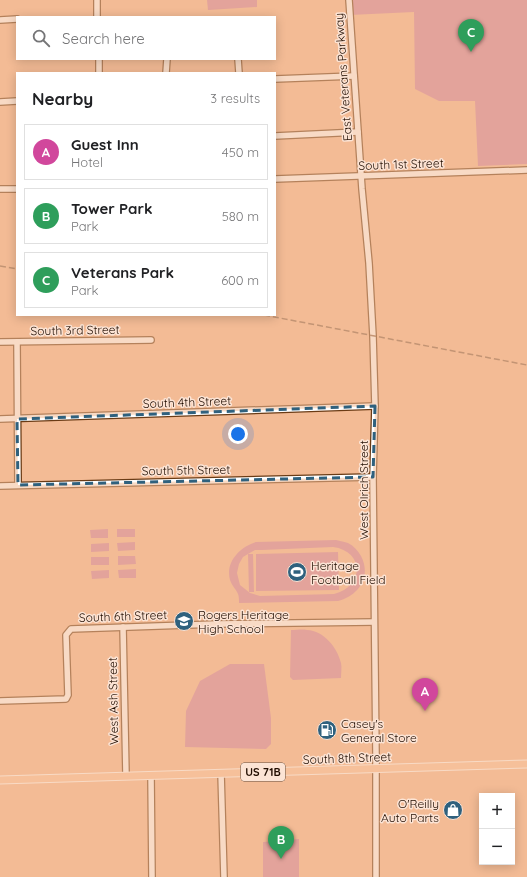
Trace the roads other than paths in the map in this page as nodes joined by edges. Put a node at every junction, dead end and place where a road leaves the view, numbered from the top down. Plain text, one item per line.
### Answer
1 (97, 0) edge
2 (349, 0) edge
3 (97, 16) edge
4 (16, 19) edge
5 (0, 20) edge
6 (99, 60) edge
7 (167, 60) edge
8 (238, 60) edge
9 (99, 72) edge
10 (166, 72) edge
11 (239, 72) edge
12 (354, 76) junction
13 (276, 79) edge
14 (16, 101) edge
15 (0, 102) edge
16 (358, 132) junction
17 (276, 136) edge
18 (527, 170) edge
19 (361, 176) junction
20 (276, 180) edge
21 (16, 188) edge
22 (0, 189) edge
23 (151, 340) dead end
24 (0, 342) edge
25 (17, 342) junction
26 (375, 406) junction
27 (0, 419) edge
28 (17, 419) junction
29 (373, 477) junction
30 (18, 485) junction
31 (0, 486) edge
32 (374, 622) junction
33 (123, 627) junction
34 (0, 700) edge
35 (527, 764) edge
36 (375, 768) junction
37 (221, 773) junction
38 (126, 775) junction
39 (151, 775) junction
40 (0, 780) edge
41 (152, 877) edge
42 (224, 877) edge
43 (376, 877) edge

1 - 3 street
2 - 12 street, East Veterans Parkway
4 - 5 street
6 - 9 street
7 - 10 street
8 - 11 street
12 - 13 street
12 - 16 street, East Veterans Parkway
14 - 15 street
16 - 17 street
16 - 19 street, East Veterans Parkway
18 - 19 street, South 1st Street
19 - 20 street, South 1st Street
19 - 26 street, West Olrich Street
21 - 22 street
23 - 25 street, South 3rd Street
24 - 25 street, South 3rd Street
25 - 28 street
26 - 28 street, South 4th Street
26 - 29 street, West Olrich Street
27 - 28 street, South 4th Street
28 - 30 street
29 - 30 street, South 5th Street
29 - 32 street, West Olrich Street
30 - 31 street, South 5th Street
32 - 33 street, South 6th Street
32 - 36 street, West Olrich Street
33 - 34 street, South 6th Street
33 - 38 street, West Ash Street
35 - 36 main road, South 8th Street / US 71B
36 - 37 main road, South 8th Street / US 71B
36 - 43 street, West Olrich Street
37 - 39 main road, South 8th Street / US 71B
37 - 42 street
38 - 39 main road, South 8th Street / US 71B
38 - 40 main road, South 8th Street / US 71B
39 - 41 street

